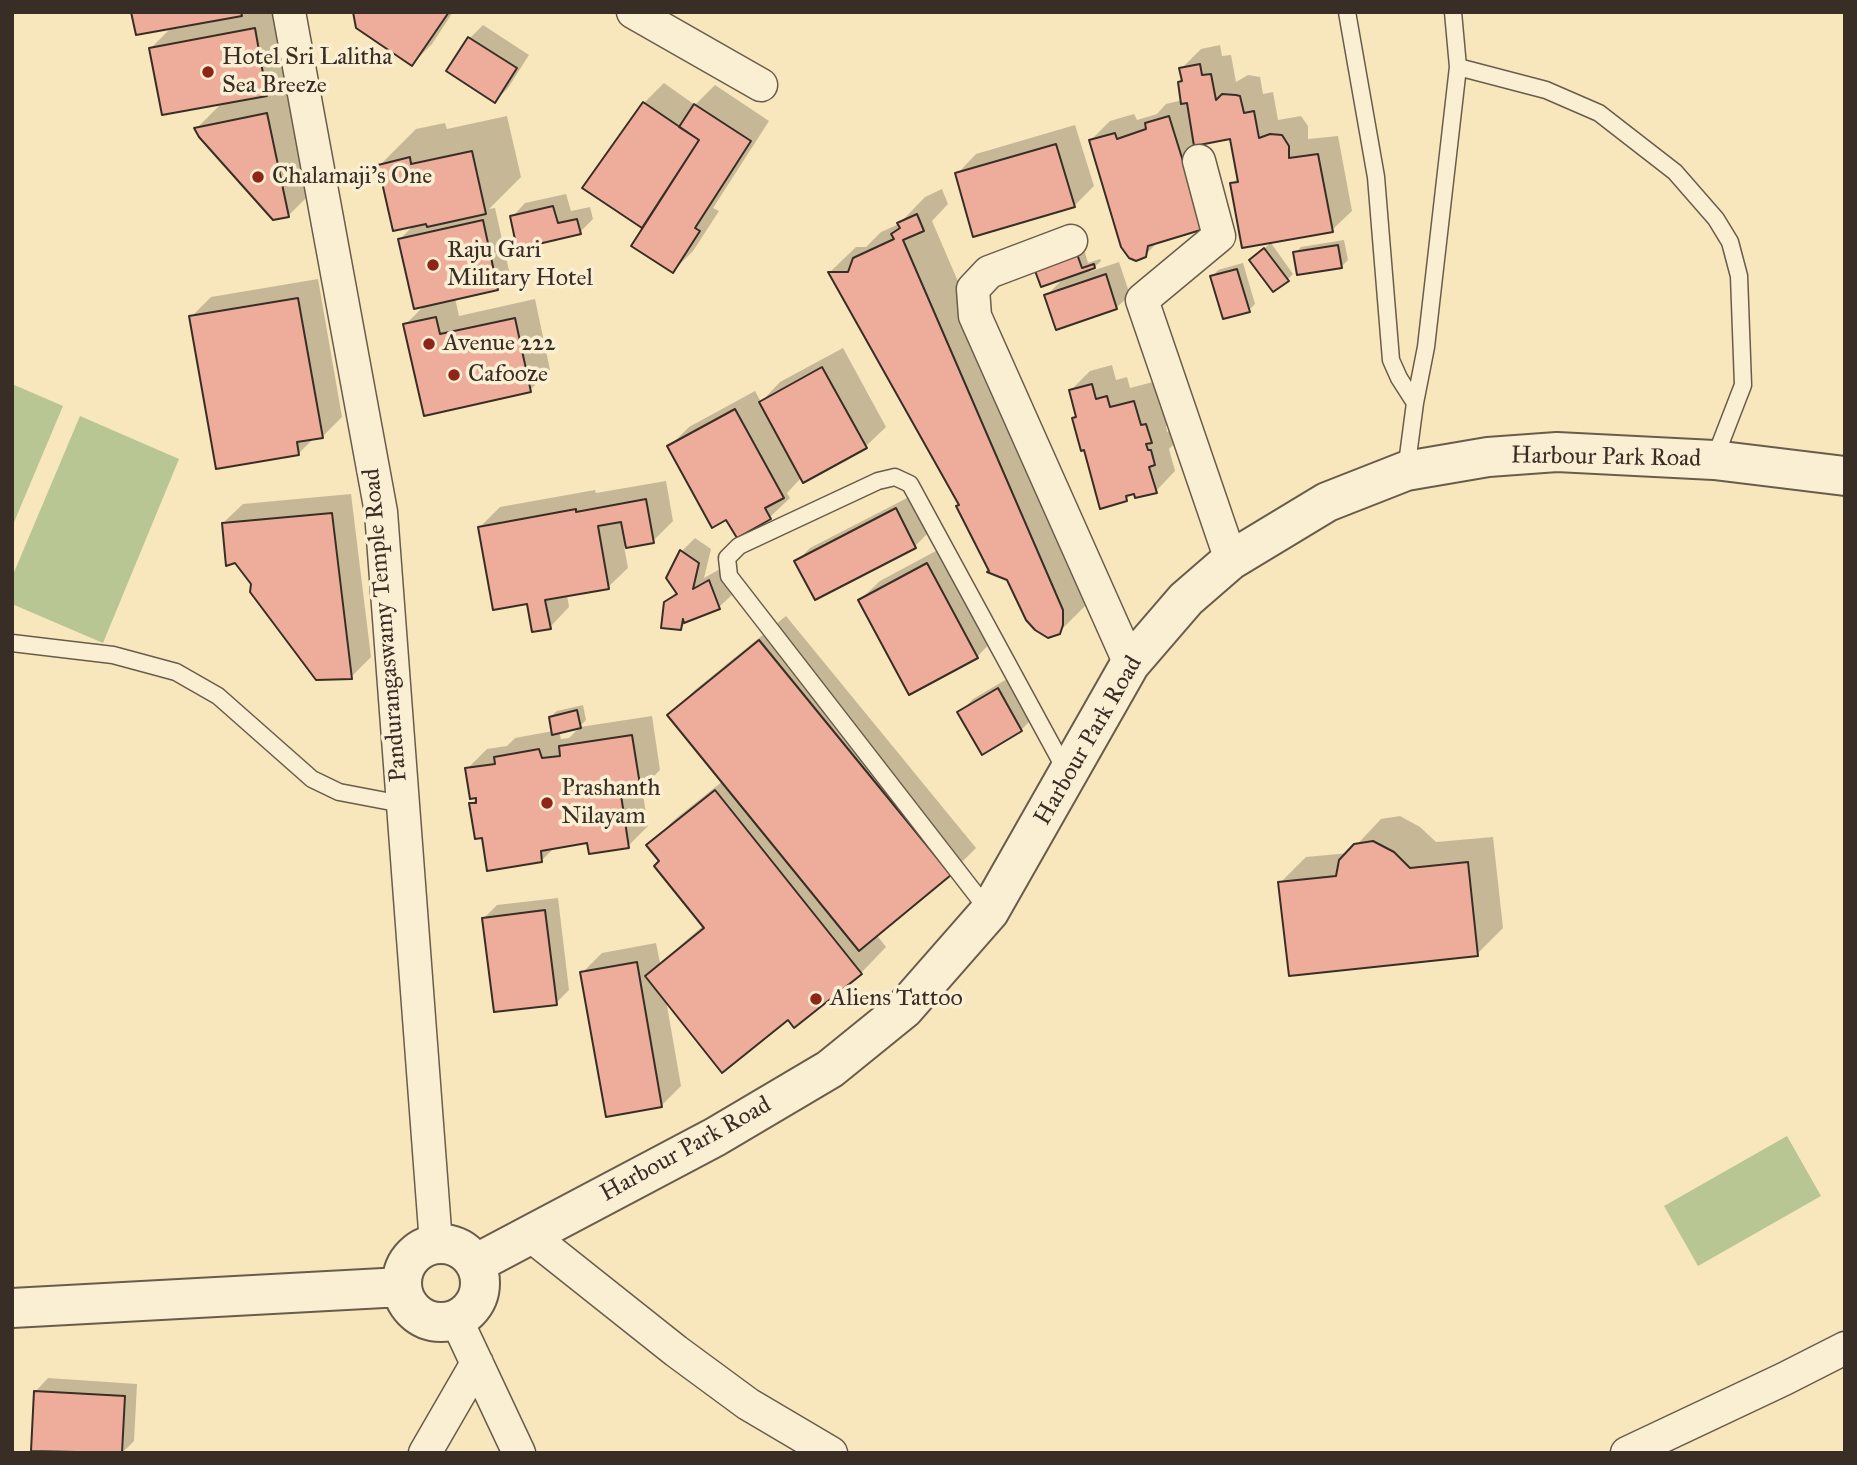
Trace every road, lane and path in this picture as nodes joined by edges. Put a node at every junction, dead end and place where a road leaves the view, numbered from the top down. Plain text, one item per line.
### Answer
1 (289, 12) edge
2 (633, 12) edge
3 (1347, 12) edge
4 (1453, 12) edge
5 (1458, 67) junction
6 (761, 85) dead end
7 (1199, 160) dead end
8 (1071, 242) dead end
9 (1415, 403) junction
10 (1714, 460) junction
11 (1406, 471) junction
12 (1845, 476) edge
13 (1231, 560) junction
14 (12, 643) edge
15 (1130, 664) junction
16 (1068, 776) junction
17 (402, 804) junction
18 (989, 912) junction
19 (530, 1235) junction
20 (436, 1244) junction
21 (475, 1264) junction
22 (402, 1287) junction
23 (12, 1308) edge
24 (456, 1319) junction
25 (1845, 1348) edge
26 (477, 1363) junction
27 (425, 1453) edge
28 (519, 1453) edge
29 (831, 1453) edge
30 (1628, 1453) edge

1 - 17 street, Pandurangaswamy Temple Road
2 - 6 street
3 - 9 lane
4 - 5 lane
5 - 9 lane
5 - 10 lane
7 - 13 street
8 - 15 street
9 - 11 lane
10 - 11 street, Harbour Park Road
10 - 12 street, Harbour Park Road
11 - 13 street, Harbour Park Road
13 - 15 street, Harbour Park Road
14 - 17 lane
15 - 16 street, Harbour Park Road
16 - 18 street, Harbour Park Road
16 - 18 lane
17 - 20 street, Pandurangaswamy Temple Road
18 - 19 street, Harbour Park Road
19 - 21 street, Harbour Park Road
19 - 29 street
20 - 21 street
20 - 22 street
21 - 24 street
22 - 23 street
22 - 24 street
24 - 26 street
25 - 30 street
26 - 27 street
26 - 28 street

